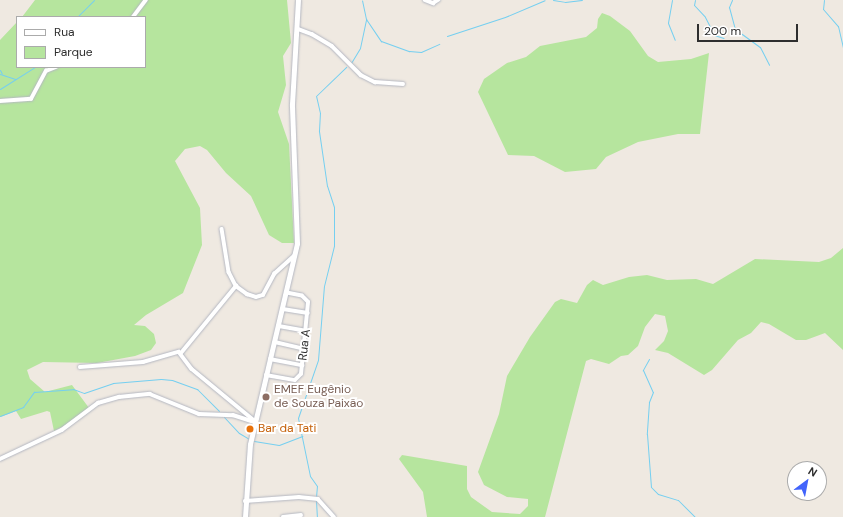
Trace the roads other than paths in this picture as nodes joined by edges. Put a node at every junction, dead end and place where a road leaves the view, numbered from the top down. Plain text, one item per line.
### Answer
1 (146, 0) edge
2 (298, 0) edge
3 (425, 0) edge
4 (438, 0) edge
5 (134, 16) edge
6 (298, 29) junction
7 (54, 68) edge
8 (403, 84) dead end
9 (0, 102) edge
10 (222, 229) dead end
11 (296, 253) junction
12 (236, 286) junction
13 (287, 293) junction
14 (283, 309) junction
15 (308, 313) junction
16 (279, 326) junction
17 (307, 331) junction
18 (275, 342) junction
19 (305, 349) junction
20 (181, 353) junction
21 (270, 359) junction
22 (302, 365) junction
23 (80, 367) dead end
24 (266, 375) junction
25 (255, 422) junction
26 (0, 459) edge
27 (245, 501) junction
28 (301, 515) dead end
29 (245, 517) edge
30 (284, 517) edge
31 (334, 517) edge

1 - 5 street
2 - 6 street
3 - 4 street
6 - 8 street
6 - 11 street
7 - 9 street
10 - 12 street
11 - 12 street
11 - 13 street
12 - 20 street
13 - 14 street
13 - 15 street, Rua A
14 - 15 street
14 - 16 street
15 - 17 street, Rua A
16 - 17 street
16 - 18 street
17 - 19 street, Rua A
18 - 19 street
18 - 21 street
19 - 22 street, Rua A
20 - 23 street
20 - 25 street
21 - 22 street
21 - 24 street
22 - 24 street, Rua A
24 - 25 street
25 - 26 street
25 - 27 street
27 - 29 street
27 - 31 street
28 - 30 street

